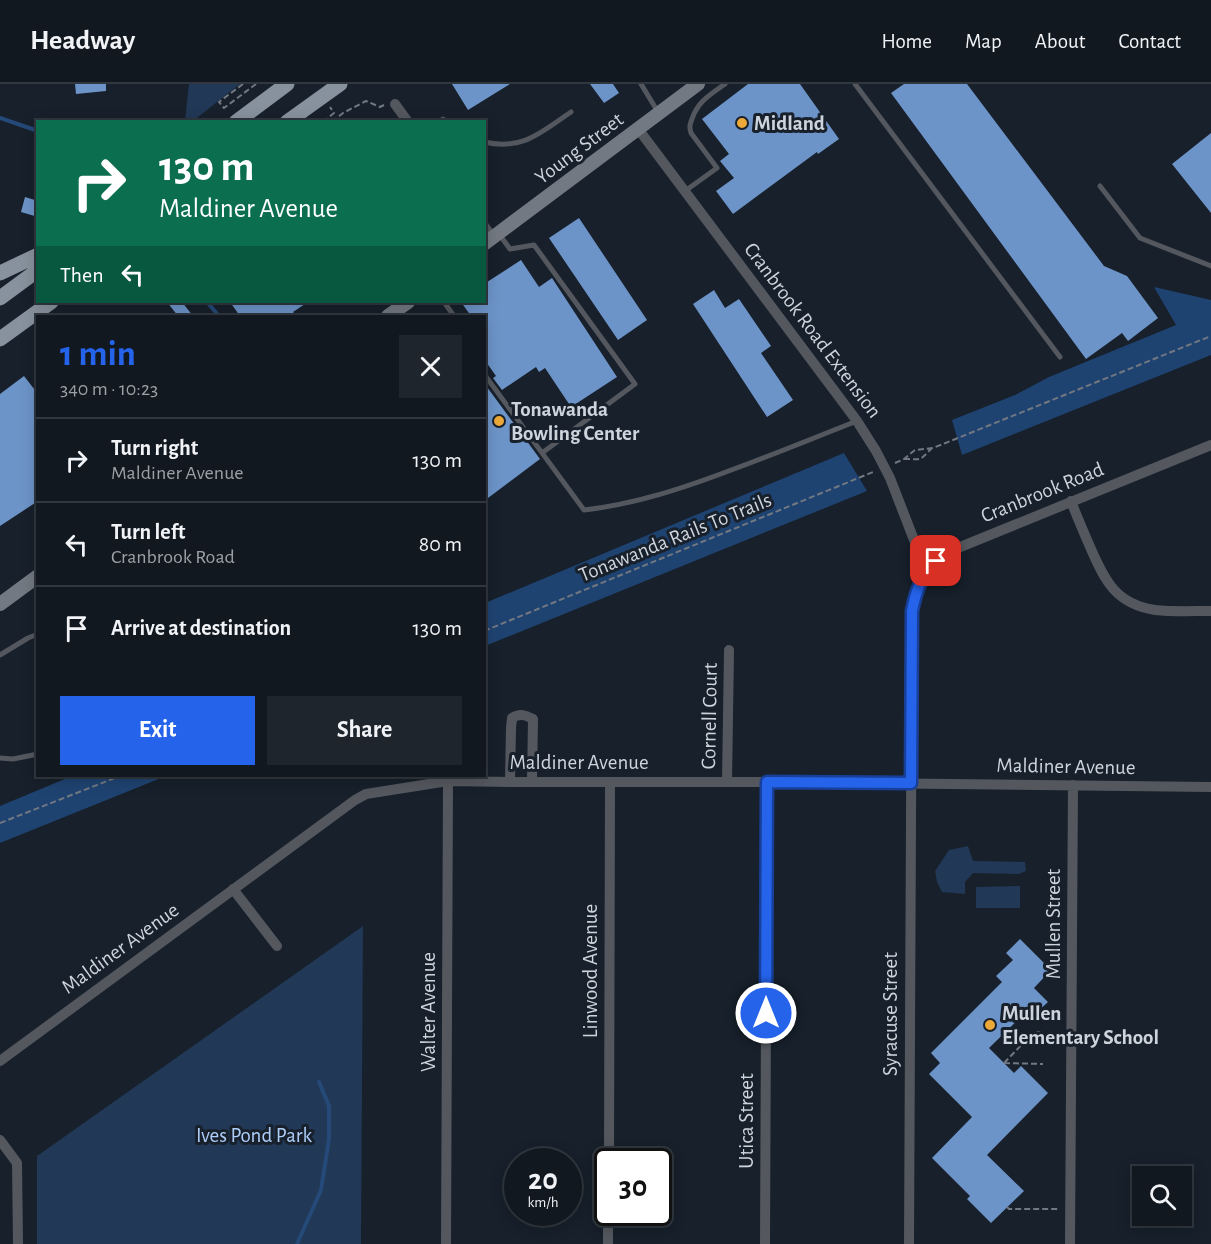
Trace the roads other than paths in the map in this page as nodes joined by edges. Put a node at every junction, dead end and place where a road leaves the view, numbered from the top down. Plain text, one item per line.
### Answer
1 (287, 84) edge
2 (340, 84) edge
3 (641, 84) edge
4 (698, 84) edge
5 (725, 84) edge
6 (855, 84) edge
7 (391, 103) road end
8 (571, 112) dead end
9 (659, 114) junction
10 (239, 120) edge
11 (290, 120) edge
12 (406, 120) edge
13 (639, 130) junction
14 (486, 142) edge
15 (1100, 186) dead end
16 (685, 191) junction
17 (492, 239) edge
18 (36, 256) edge
19 (1211, 266) edge
20 (36, 271) edge
21 (0, 273) edge
22 (0, 298) edge
23 (50, 303) edge
24 (407, 303) edge
25 (389, 315) edge
26 (0, 339) edge
27 (1060, 357) dead end
28 (486, 377) edge
29 (857, 421) junction
30 (1211, 445) edge
31 (542, 453) junction
32 (1071, 501) junction
33 (926, 571) junction
34 (36, 577) edge
35 (0, 604) edge
36 (1211, 611) edge
37 (36, 635) edge
38 (729, 650) dead end
39 (0, 655) edge
40 (36, 754) edge
41 (0, 758) edge
42 (448, 781) junction
43 (510, 782) junction
44 (532, 782) junction
45 (610, 782) junction
46 (727, 782) junction
47 (767, 782) junction
48 (911, 783) junction
49 (1073, 785) junction
50 (1211, 787) edge
51 (233, 889) junction
52 (277, 946) dead end
53 (0, 1061) edge
54 (0, 1140) edge
55 (609, 1148) edge
56 (608, 1226) edge
57 (20, 1242) edge
58 (446, 1244) edge
59 (608, 1244) edge
60 (765, 1244) edge
61 (909, 1244) edge
62 (1070, 1244) edge

1 - 10 main road
2 - 11 main road
3 - 9 lane
4 - 9 street, Young Street
5 - 16 lane
6 - 27 lane
7 - 12 street
8 - 14 lane
9 - 13 street, Young Street
13 - 16 street, Cranbrook Road Extension
13 - 17 street, Young Street
15 - 19 lane
16 - 29 street, Cranbrook Road Extension
17 - 31 lane
18 - 21 main road
20 - 22 main road
23 - 26 main road
24 - 25 street
28 - 31 lane
29 - 31 lane
29 - 33 street, Cranbrook Road Extension
30 - 32 street, Cranbrook Road
32 - 33 street, Cranbrook Road
32 - 36 street
33 - 48 street, Cranbrook Road
34 - 35 street
37 - 39 lane
38 - 46 street, Cornell Court
40 - 41 lane
42 - 43 street, Maldiner Avenue
42 - 51 street, Maldiner Avenue
42 - 58 street, Walter Avenue
43 - 44 street, Maldiner Avenue
43 - 44 street
44 - 45 street, Maldiner Avenue
45 - 46 street, Maldiner Avenue
45 - 55 street, Linwood Avenue
46 - 47 street, Maldiner Avenue
47 - 48 street, Maldiner Avenue
47 - 60 street, Utica Street
48 - 49 street, Maldiner Avenue
48 - 61 street, Syracuse Street
49 - 50 street, Maldiner Avenue
49 - 62 street, Mullen Street
51 - 52 street
51 - 53 street, Maldiner Avenue
54 - 57 street
56 - 59 street

